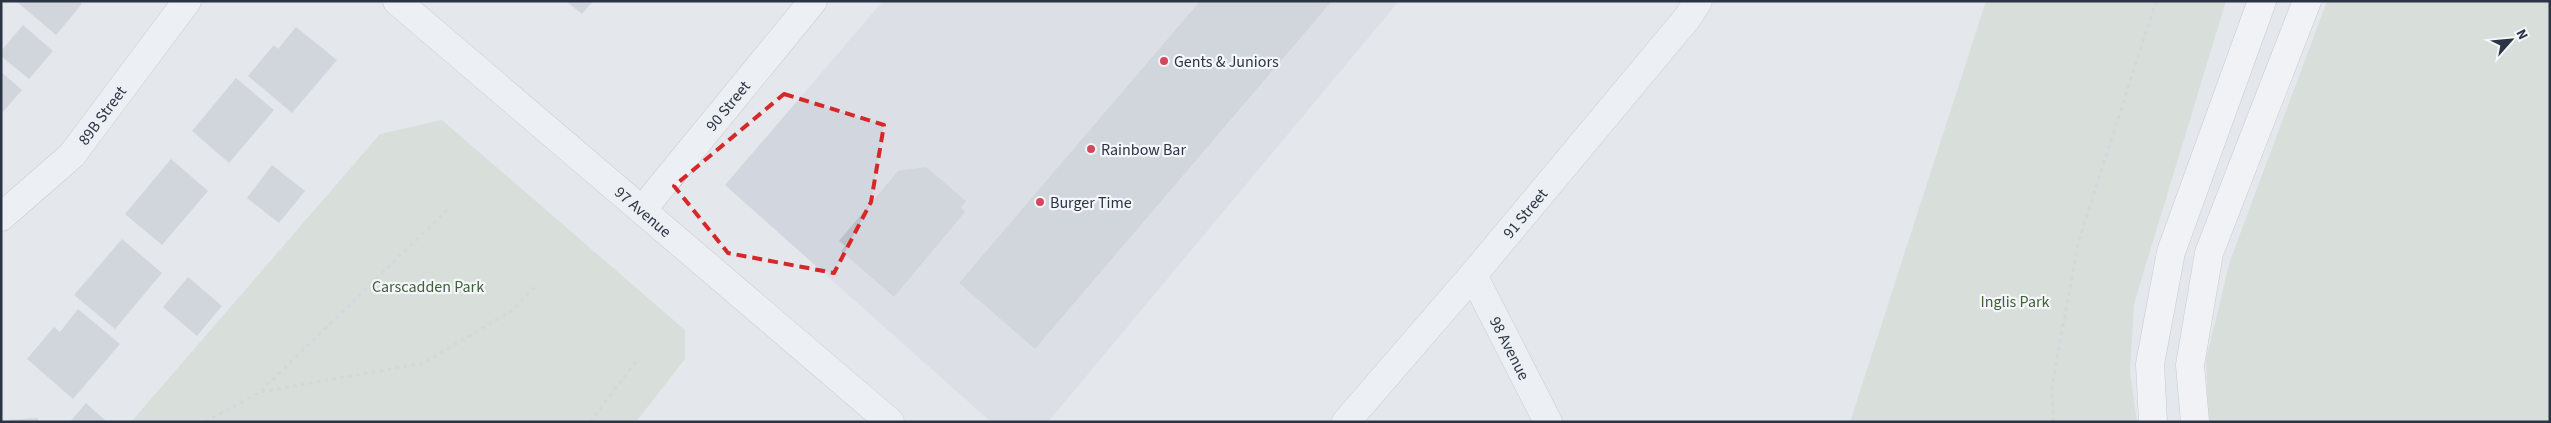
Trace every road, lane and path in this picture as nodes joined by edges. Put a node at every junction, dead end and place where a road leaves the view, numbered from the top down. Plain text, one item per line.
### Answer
1 (187, 1) edge
2 (397, 1) edge
3 (813, 1) edge
4 (1698, 1) edge
5 (2156, 1) edge
6 (2262, 1) edge
7 (2307, 1) edge
8 (448, 209) dead end
9 (642, 210) junction
10 (1, 217) edge
11 (1473, 275) junction
12 (537, 284) dead end
13 (638, 359) dead end
14 (260, 392) junction
15 (205, 422) edge
16 (590, 422) edge
17 (890, 422) edge
18 (1346, 422) edge
19 (1548, 422) edge
20 (2053, 422) edge
21 (2153, 422) edge
22 (2195, 422) edge

1 - 10 street, 89B Street
2 - 9 street, 97 Avenue
3 - 9 street, 90 Street
4 - 11 street, 91 Street
5 - 20 path
6 - 21 main road
7 - 22 main road
8 - 14 path
9 - 17 street, 97 Avenue
11 - 18 street, 91 Street
11 - 19 street, 98 Avenue
12 - 14 path
13 - 16 path
14 - 15 path

